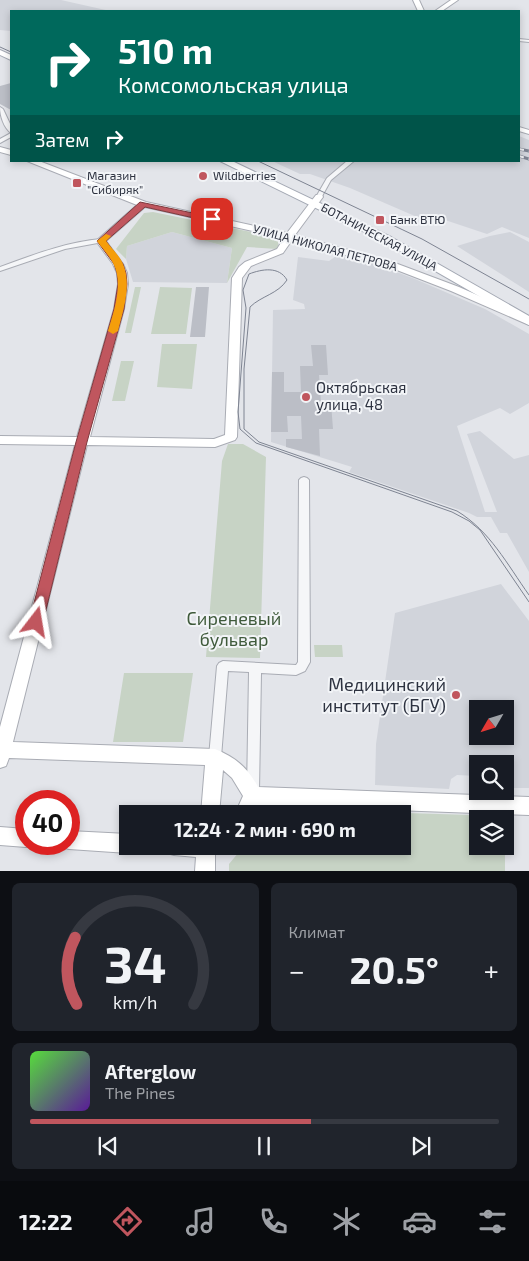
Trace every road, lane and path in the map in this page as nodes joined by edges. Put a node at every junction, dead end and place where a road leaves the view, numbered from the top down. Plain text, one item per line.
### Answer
1 (455, 0) edge
2 (440, 10) edge
3 (0, 109) edge
4 (10, 129) edge
5 (33, 162) edge
6 (226, 162) edge
7 (243, 162) edge
8 (350, 162) edge
9 (316, 200) junction
10 (143, 204) junction
11 (290, 236) junction
12 (101, 241) junction
13 (48, 252) joint
14 (0, 269) edge
15 (522, 310) edge
16 (529, 322) edge
17 (0, 440) edge
18 (82, 442) junction
19 (304, 480) dead end
20 (255, 668) junction
21 (1, 754) edge
22 (215, 757) junction
23 (253, 796) junction
24 (211, 805) edge
25 (248, 805) edge
26 (529, 806) edge
27 (0, 836) edge
28 (15, 837) edge
29 (80, 841) edge
30 (119, 843) edge
31 (207, 855) edge
32 (206, 871) edge

1 - 2 street
3 - 4 street
5 - 10 street, УЛИЦА НИКОЛАЯ ПЕТРОВА
6 - 9 main road, БОТАНИЧЕСКАЯ УЛИЦА
7 - 9 main road, БОТАНИЧЕСКАЯ УЛИЦА
8 - 9 street
9 - 11 street
9 - 15 main road, БОТАНИЧЕСКАЯ УЛИЦА
10 - 11 street, УЛИЦА НИКОЛАЯ ПЕТРОВА
10 - 12 street
11 - 16 street, УЛИЦА НИКОЛАЯ ПЕТРОВА
11 - 18 street
12 - 13 street
12 - 18 street
13 - 14 street
15 - 16 main road, БОТАНИЧЕСКАЯ УЛИЦА
17 - 18 street
18 - 21 street
19 - 20 street
20 - 22 street
20 - 23 street
21 - 22 street
22 - 23 street
22 - 24 street
23 - 25 street
23 - 26 street
27 - 28 street
29 - 30 street
31 - 32 street

